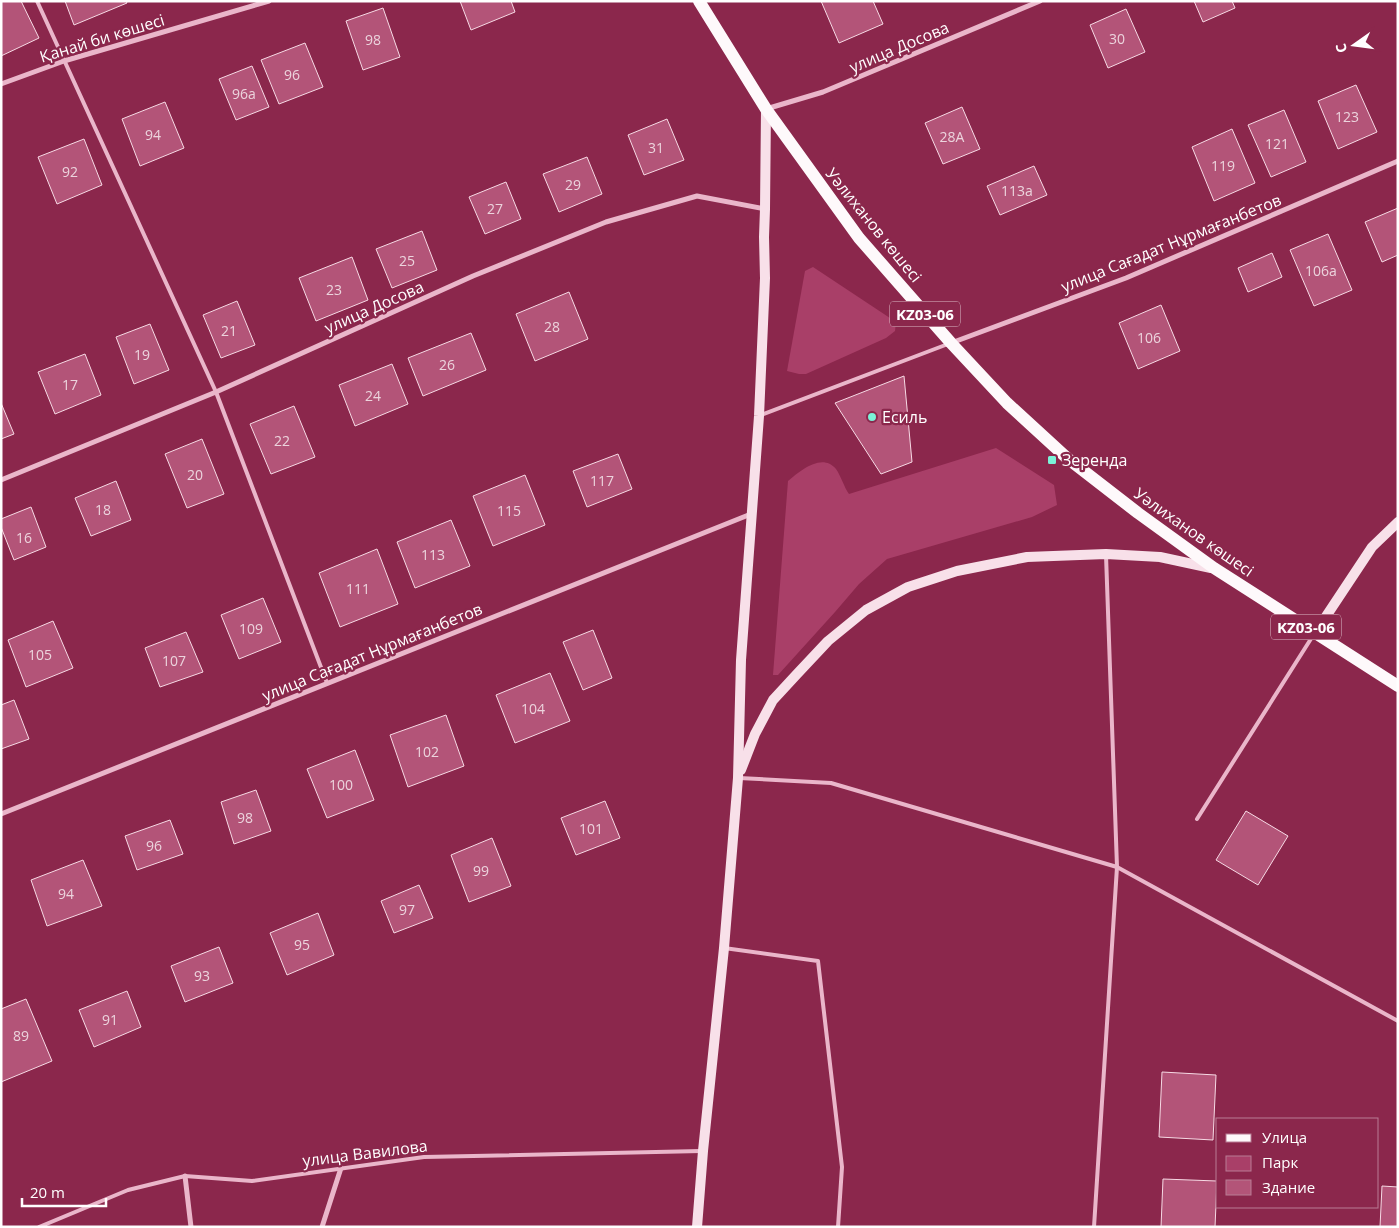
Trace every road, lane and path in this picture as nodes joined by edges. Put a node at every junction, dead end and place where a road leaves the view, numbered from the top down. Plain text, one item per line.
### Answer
1 (37, 1) edge
2 (269, 1) edge
3 (699, 1) edge
4 (1040, 1) edge
5 (64, 61) junction
6 (1, 84) edge
7 (766, 109) junction
8 (1398, 161) edge
9 (765, 209) junction
10 (951, 343) junction
11 (216, 392) junction
12 (759, 416) junction
13 (1, 480) edge
14 (751, 514) junction
15 (1398, 522) edge
16 (1106, 554) junction
17 (1214, 568) junction
18 (1315, 632) junction
19 (327, 683) junction
20 (1398, 686) edge
21 (738, 778) junction
22 (1, 814) edge
23 (1197, 819) dead end
24 (1117, 867) junction
25 (724, 948) junction
26 (1398, 1020) edge
27 (703, 1151) junction
28 (341, 1168) junction
29 (185, 1176) junction
30 (39, 1227) edge
31 (191, 1227) edge
32 (322, 1227) edge
33 (697, 1227) edge
34 (838, 1227) edge
35 (1094, 1227) edge

1 - 5 lane
2 - 5 street, Қанай би көшесі
3 - 7 main road, Уәлиханов көшесі / KZ03-06
4 - 7 street, улица Досова
5 - 6 street, Қанай би көшесі
5 - 11 lane
7 - 9 street
7 - 10 main road, Уәлиханов көшесі / KZ03-06
8 - 10 street, улица Сағадат Нұрмағанбетов
9 - 11 street, улица Досова
9 - 12 street
10 - 12 lane
10 - 17 main road, Уәлиханов көшесі / KZ03-06
11 - 13 street, улица Досова
11 - 19 lane
12 - 14 street
14 - 19 street, улица Сағадат Нұрмағанбетов
14 - 21 street
15 - 18 street
16 - 17 street
16 - 21 street
16 - 24 lane
17 - 18 main road, Уәлиханов көшесі / KZ03-06
18 - 20 main road, Уәлиханов көшесі / KZ03-06
18 - 23 lane
19 - 22 street, улица Сағадат Нұрмағанбетов
21 - 24 lane
21 - 25 street
24 - 26 lane
24 - 35 lane
25 - 27 street
25 - 34 lane
27 - 28 lane, улица Вавилова
27 - 33 street
28 - 29 lane, улица Вавилова
28 - 32 street
29 - 30 lane, улица Вавилова
29 - 31 street

